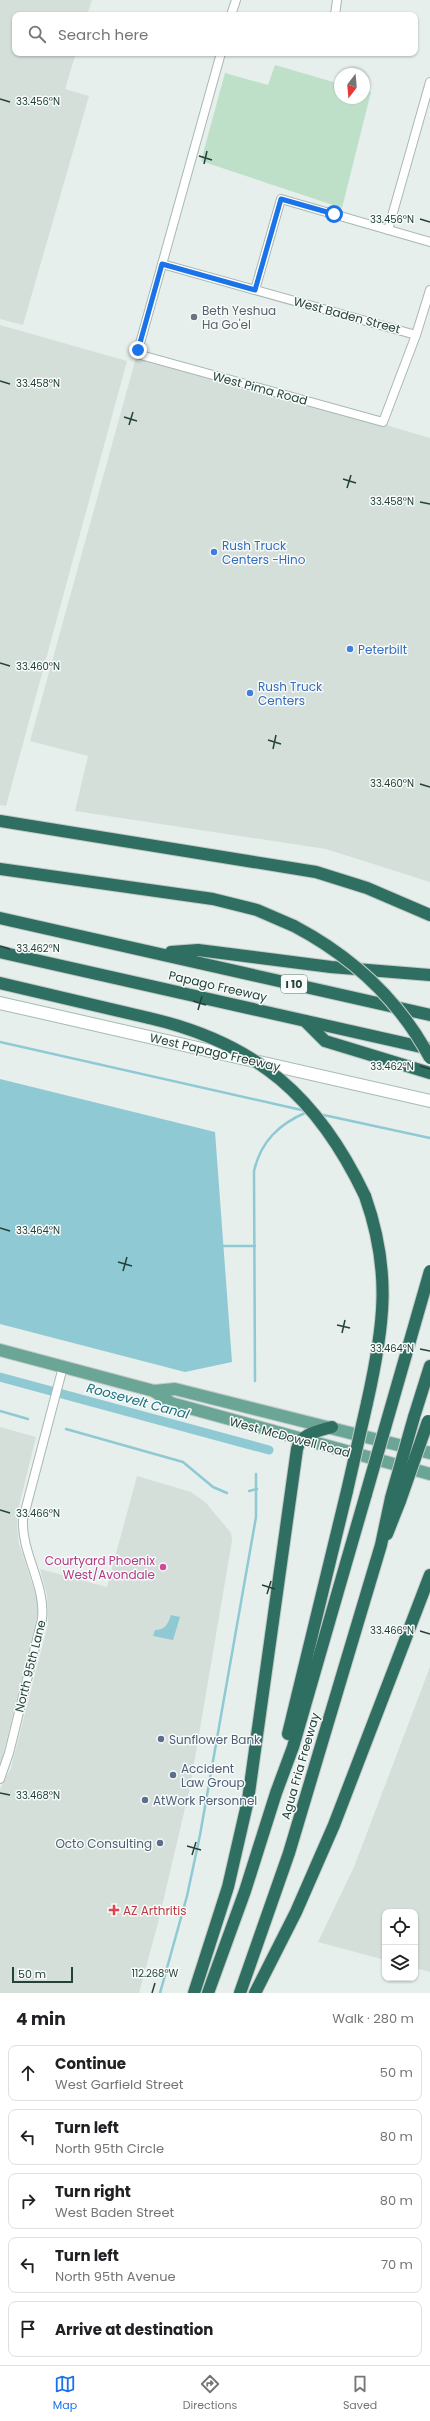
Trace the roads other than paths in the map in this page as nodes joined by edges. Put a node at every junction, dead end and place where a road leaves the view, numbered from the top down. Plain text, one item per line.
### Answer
1 (236, 0) edge
2 (336, 0) edge
3 (232, 12) edge
4 (335, 12) edge
5 (220, 56) edge
6 (430, 82) edge
7 (388, 230) junction
8 (430, 242) edge
9 (162, 264) junction
10 (255, 290) junction
11 (430, 290) edge
12 (416, 335) junction
13 (0, 821) edge
14 (0, 869) edge
15 (430, 915) edge
16 (0, 918) edge
17 (0, 952) edge
18 (158, 953) junction
19 (430, 975) edge
20 (0, 983) edge
21 (0, 1003) edge
22 (430, 1015) edge
23 (305, 1021) junction
24 (430, 1049) edge
25 (430, 1058) edge
26 (430, 1073) edge
27 (430, 1101) edge
28 (430, 1271) edge
29 (0, 1350) edge
30 (430, 1366) edge
31 (63, 1367) junction
32 (154, 1391) junction
33 (429, 1418) edge
34 (332, 1427) junction
35 (301, 1440) junction
36 (430, 1453) edge
37 (430, 1474) edge
38 (396, 1499) junction
39 (430, 1575) edge
40 (0, 1779) edge
41 (276, 1794) junction
42 (194, 1993) edge
43 (208, 1993) edge
44 (240, 1993) edge
45 (256, 1993) edge

1 - 3 street
2 - 4 street
5 - 9 street
6 - 7 street
7 - 8 street
7 - 10 street
9 - 10 street, West Baden Street
9 - 12 street, West Pima Road
10 - 12 street, West Baden Street
11 - 12 street
13 - 15 highway
14 - 25 highway, bridge
16 - 18 highway, Papago Freeway / I 10
17 - 23 highway, Papago Freeway
18 - 19 highway
18 - 22 highway, Papago Freeway / I 10
20 - 41 highway, bridge
21 - 27 main road, West Papago Freeway
23 - 24 highway, Papago Freeway
23 - 26 highway
28 - 41 highway, bridge
29 - 31 main road, West McDowell Road
30 - 38 highway, bridge
31 - 32 main road, West McDowell Road
31 - 40 street, North 95th Lane
32 - 34 main road, West McDowell Road
32 - 35 main road, West McDowell Road
33 - 38 highway, bridge
34 - 35 highway
34 - 36 main road, West McDowell Road
35 - 37 main road, West McDowell Road
35 - 42 highway
38 - 44 highway, Agua Fria Freeway
39 - 45 highway
41 - 43 highway, Agua Fria Freeway

